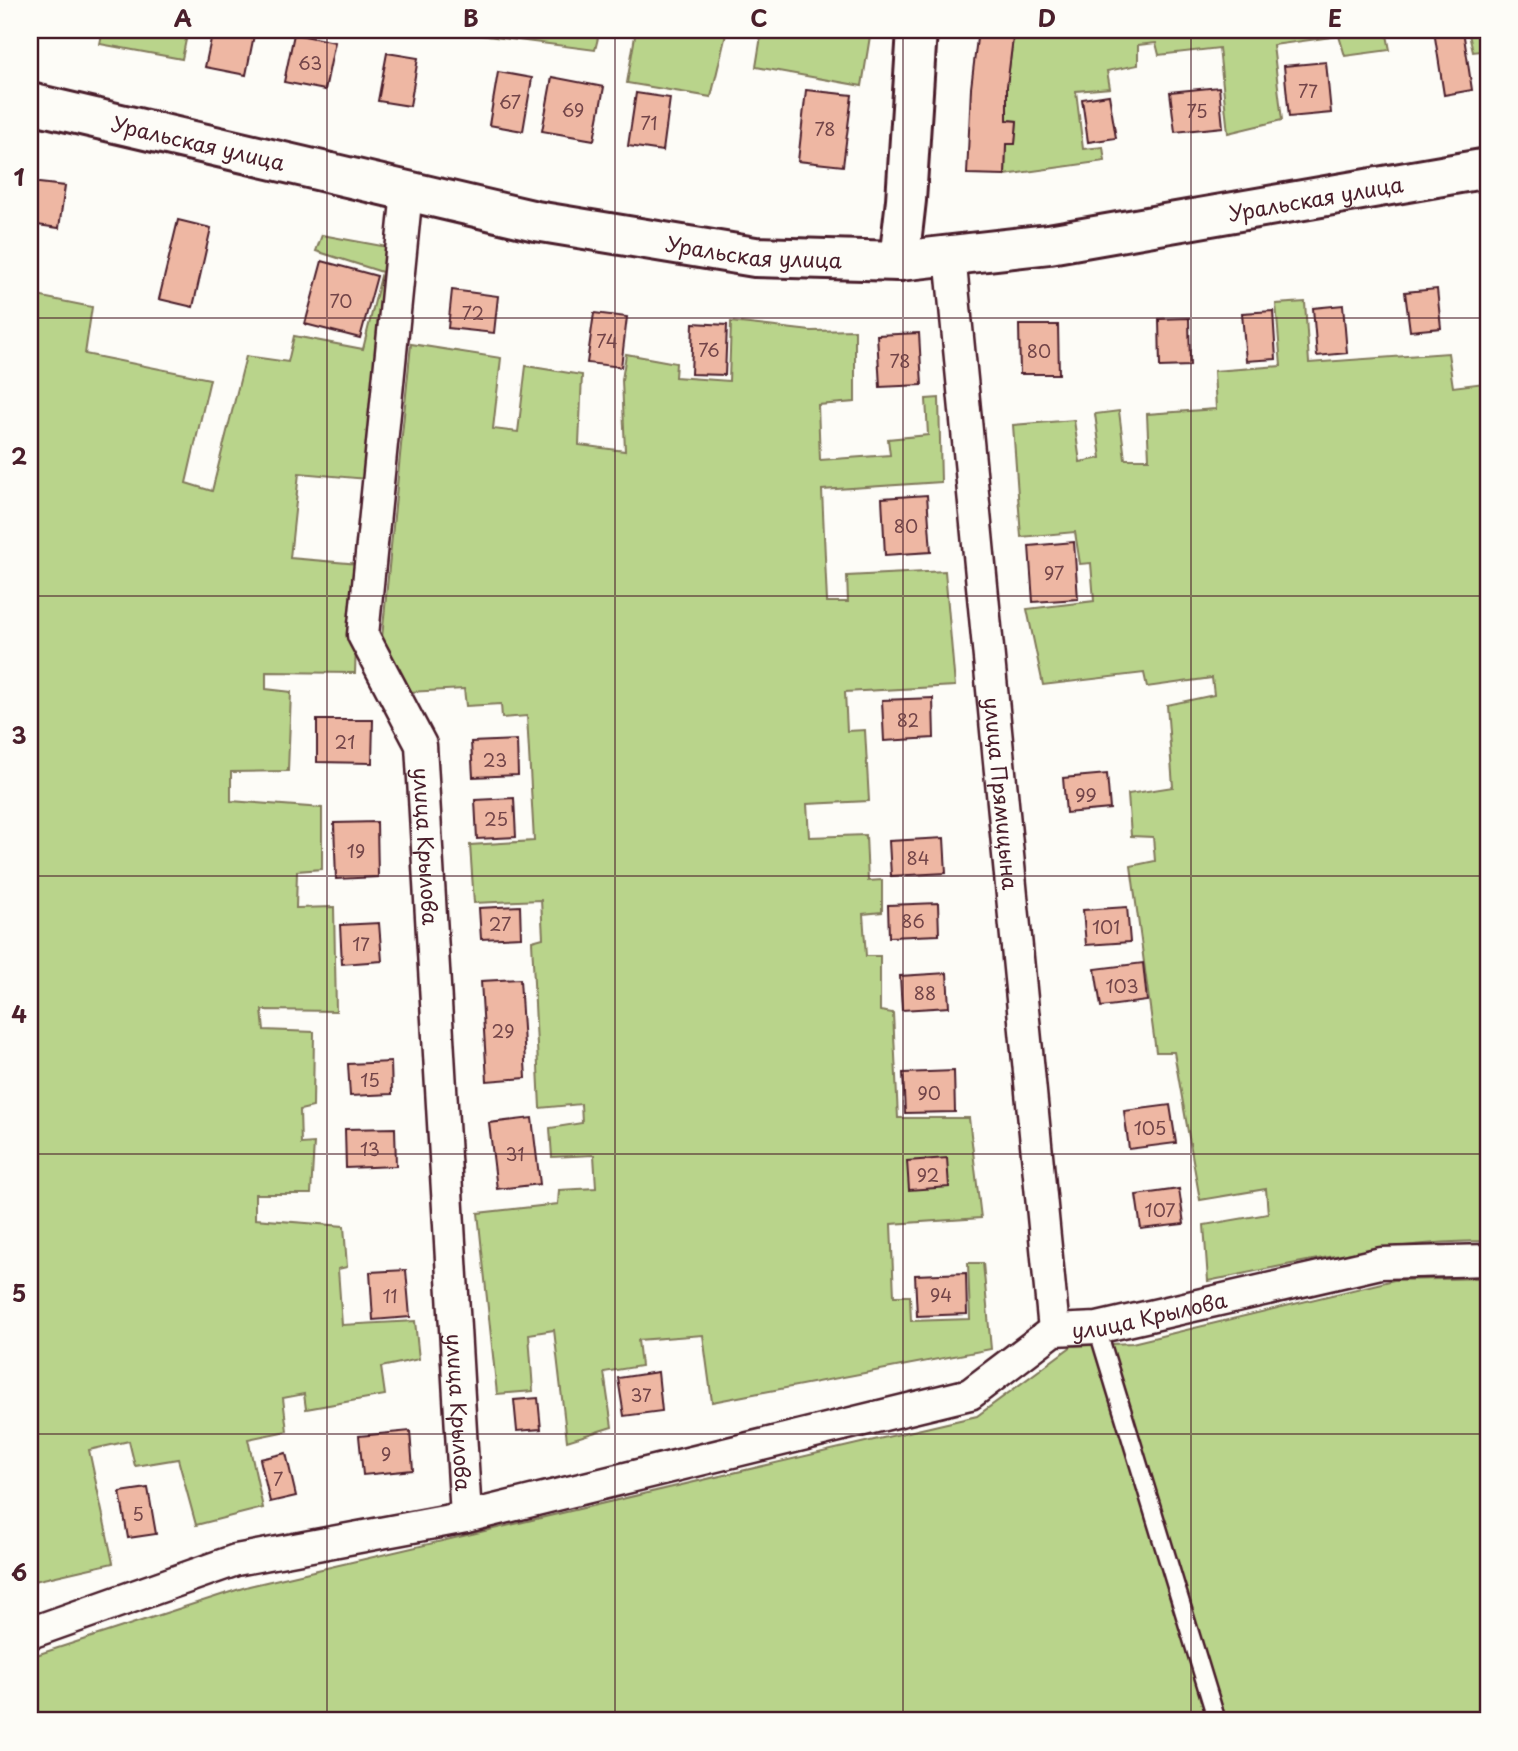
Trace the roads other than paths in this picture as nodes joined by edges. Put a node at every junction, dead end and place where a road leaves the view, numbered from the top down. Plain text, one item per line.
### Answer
1 (917, 30) edge
2 (30, 103) edge
3 (1488, 168) edge
4 (407, 191) junction
5 (950, 256) junction
6 (899, 261) junction
7 (1488, 1260) edge
8 (1097, 1328) junction
9 (1054, 1329) junction
10 (466, 1517) junction
11 (30, 1633) edge
12 (1217, 1721) edge

1 - 6 main road
2 - 4 main road, Уральская улица
3 - 5 main road, Уральская улица
4 - 6 main road, Уральская улица
4 - 10 street, улица Крылова
5 - 6 main road, Уральская улица
5 - 9 street, улица Прямицына
7 - 8 street, улица Крылова
8 - 9 street, улица Крылова
8 - 12 lane
9 - 10 street, улица Крылова
10 - 11 street, улица Крылова

